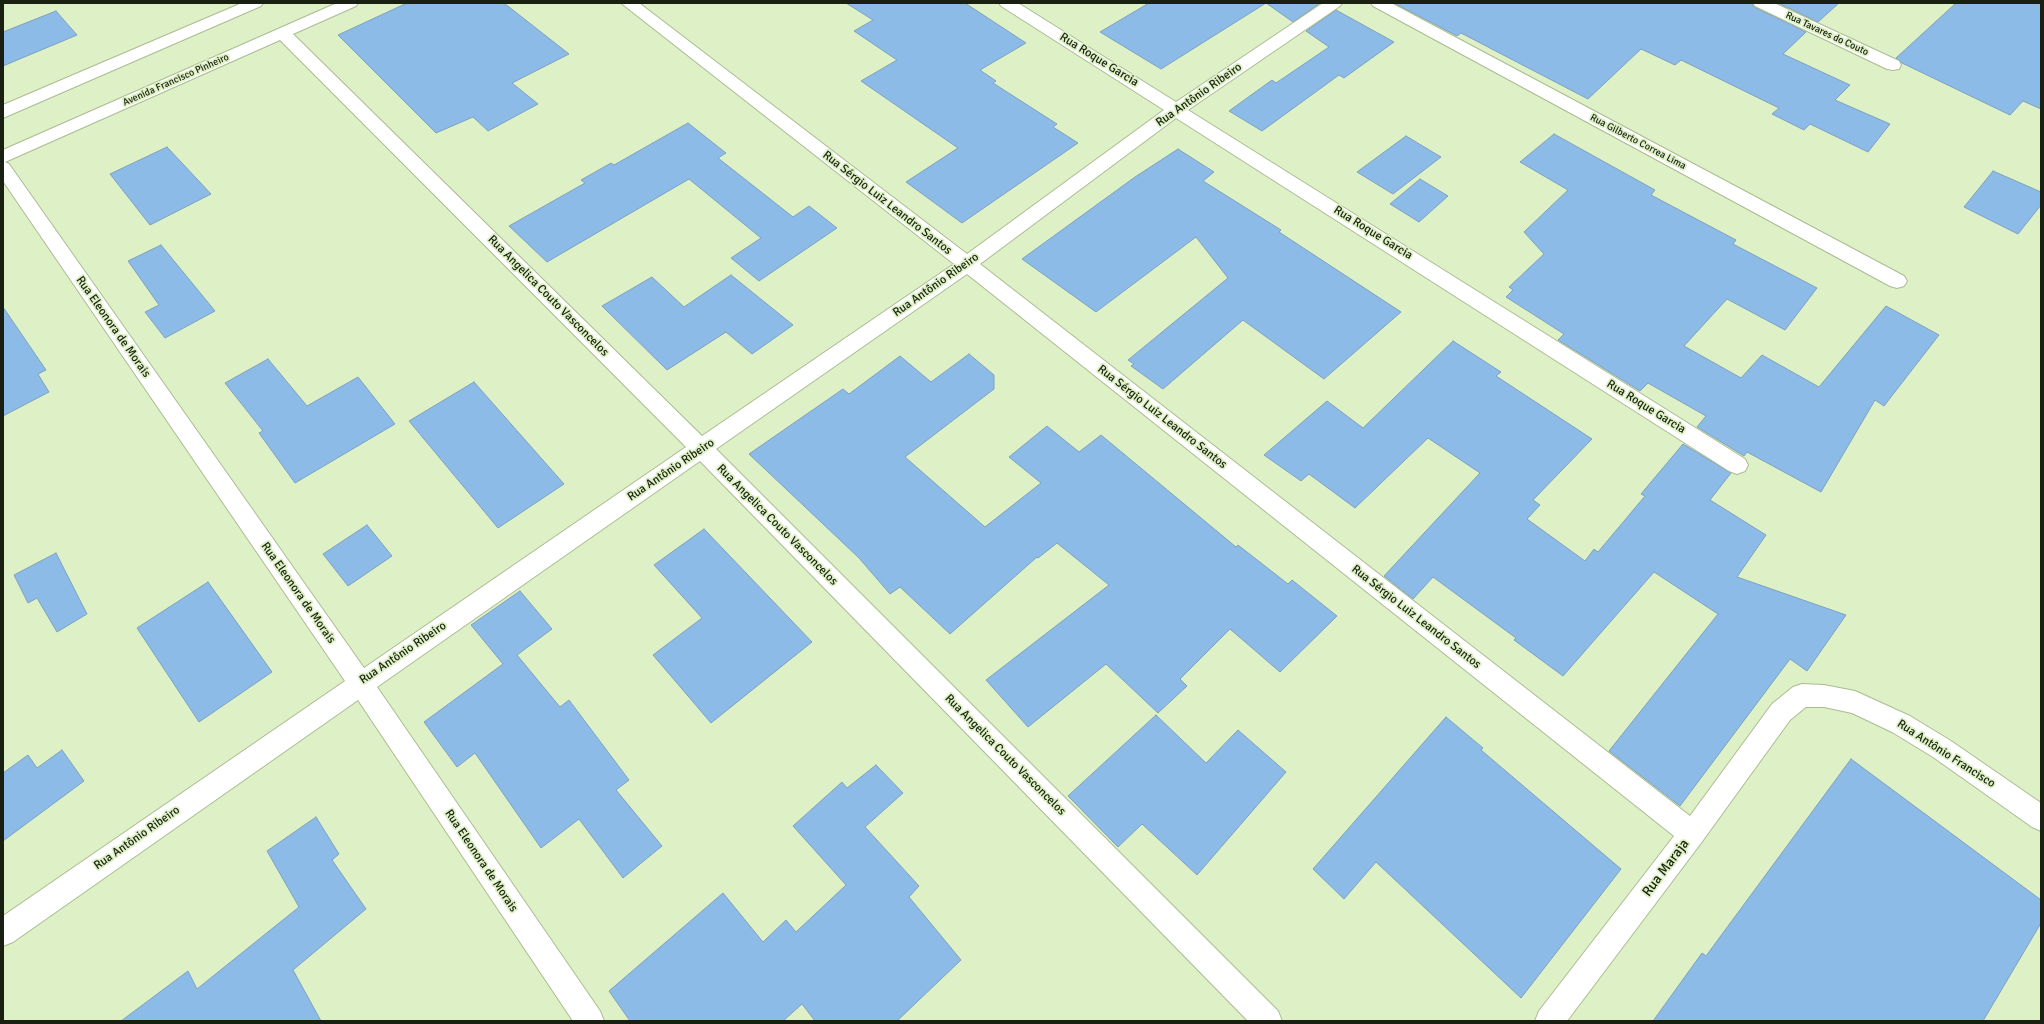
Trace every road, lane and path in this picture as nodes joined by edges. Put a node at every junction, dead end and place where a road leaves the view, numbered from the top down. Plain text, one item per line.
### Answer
1 (254, 3) edge
2 (350, 3) edge
3 (628, 3) edge
4 (1008, 3) edge
5 (1334, 3) edge
6 (1379, 3) edge
7 (1760, 3) edge
8 (282, 33) junction
9 (1893, 65) dead end
10 (1177, 109) junction
11 (3, 112) edge
12 (3, 157) edge
13 (3, 168) edge
14 (967, 264) junction
15 (1897, 281) dead end
16 (702, 449) junction
17 (1737, 465) dead end
18 (360, 683) junction
19 (1781, 712) joint
20 (2041, 818) edge
21 (1692, 834) junction
22 (3, 932) edge
23 (590, 1021) edge
24 (1268, 1021) edge
25 (1549, 1021) edge

1 - 11 street
2 - 8 street, Avenida Francisco Pinheiro
3 - 14 street, Rua Sérgio Luiz Leandro Santos
4 - 10 street, Rua Roque Garcia
5 - 10 street, Rua Antônio Ribeiro
6 - 15 street, Rua Gilberto Correa Lima
7 - 9 street, Rua Tavares do Couto
8 - 12 street, Avenida Francisco Pinheiro
8 - 16 street, Rua Angelica Couto Vasconcelos
10 - 14 street, Rua Antônio Ribeiro
10 - 17 street, Rua Roque Garcia
13 - 18 street, Rua Eleonora de Morais
14 - 16 street, Rua Antônio Ribeiro
14 - 21 street, Rua Sérgio Luiz Leandro Santos
16 - 18 street, Rua Antônio Ribeiro
16 - 24 street, Rua Angelica Couto Vasconcelos
18 - 22 street, Rua Antônio Ribeiro
18 - 23 street, Rua Eleonora de Morais
19 - 20 street, Rua Antônio Francisco
19 - 21 street, Rua Maraja
21 - 25 street, Rua Maraja

